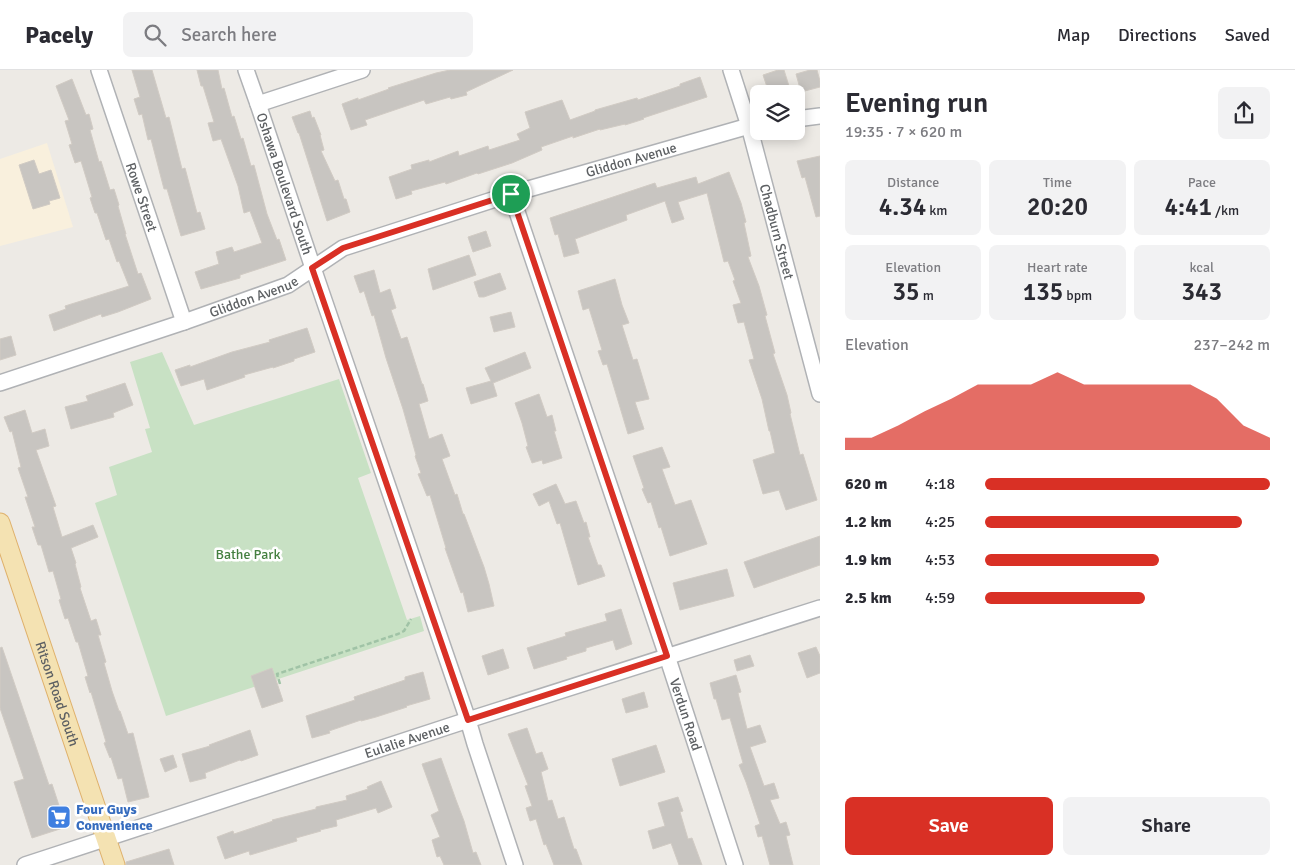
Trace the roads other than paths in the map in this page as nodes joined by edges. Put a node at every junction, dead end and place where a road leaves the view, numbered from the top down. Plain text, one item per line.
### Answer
1 (100, 70) edge
2 (246, 70) edge
3 (362, 70) edge
4 (731, 70) edge
5 (258, 104) junction
6 (750, 115) edge
7 (820, 116) edge
8 (805, 118) edge
9 (750, 126) edge
10 (758, 140) edge
11 (511, 194) junction
12 (312, 268) junction
13 (184, 322) junction
14 (0, 383) edge
15 (820, 394) edge
16 (0, 523) edge
17 (820, 608) edge
18 (667, 656) junction
19 (468, 720) junction
20 (106, 838) junction
21 (25, 865) edge
22 (115, 865) edge
23 (514, 865) edge
24 (735, 865) edge

1 - 13 street, Rowe Street
2 - 5 street, Oshawa Boulevard South
3 - 5 street
4 - 6 street, Chadburn Street
5 - 12 street, Oshawa Boulevard South
7 - 8 street
9 - 11 street, Gliddon Avenue
10 - 15 street, Chadburn Street
11 - 12 street, Gliddon Avenue
11 - 18 street, Verdun Road
12 - 13 street, Gliddon Avenue
12 - 19 street, Oshawa Boulevard South
13 - 14 street, Gliddon Avenue
16 - 20 main road, Ritson Road South
17 - 18 street, Eulalie Avenue
18 - 19 street, Eulalie Avenue
18 - 24 street, Verdun Road
19 - 20 street, Eulalie Avenue
19 - 23 street, Oshawa Boulevard South
20 - 21 street, Eulalie Avenue
20 - 22 main road, Ritson Road South

